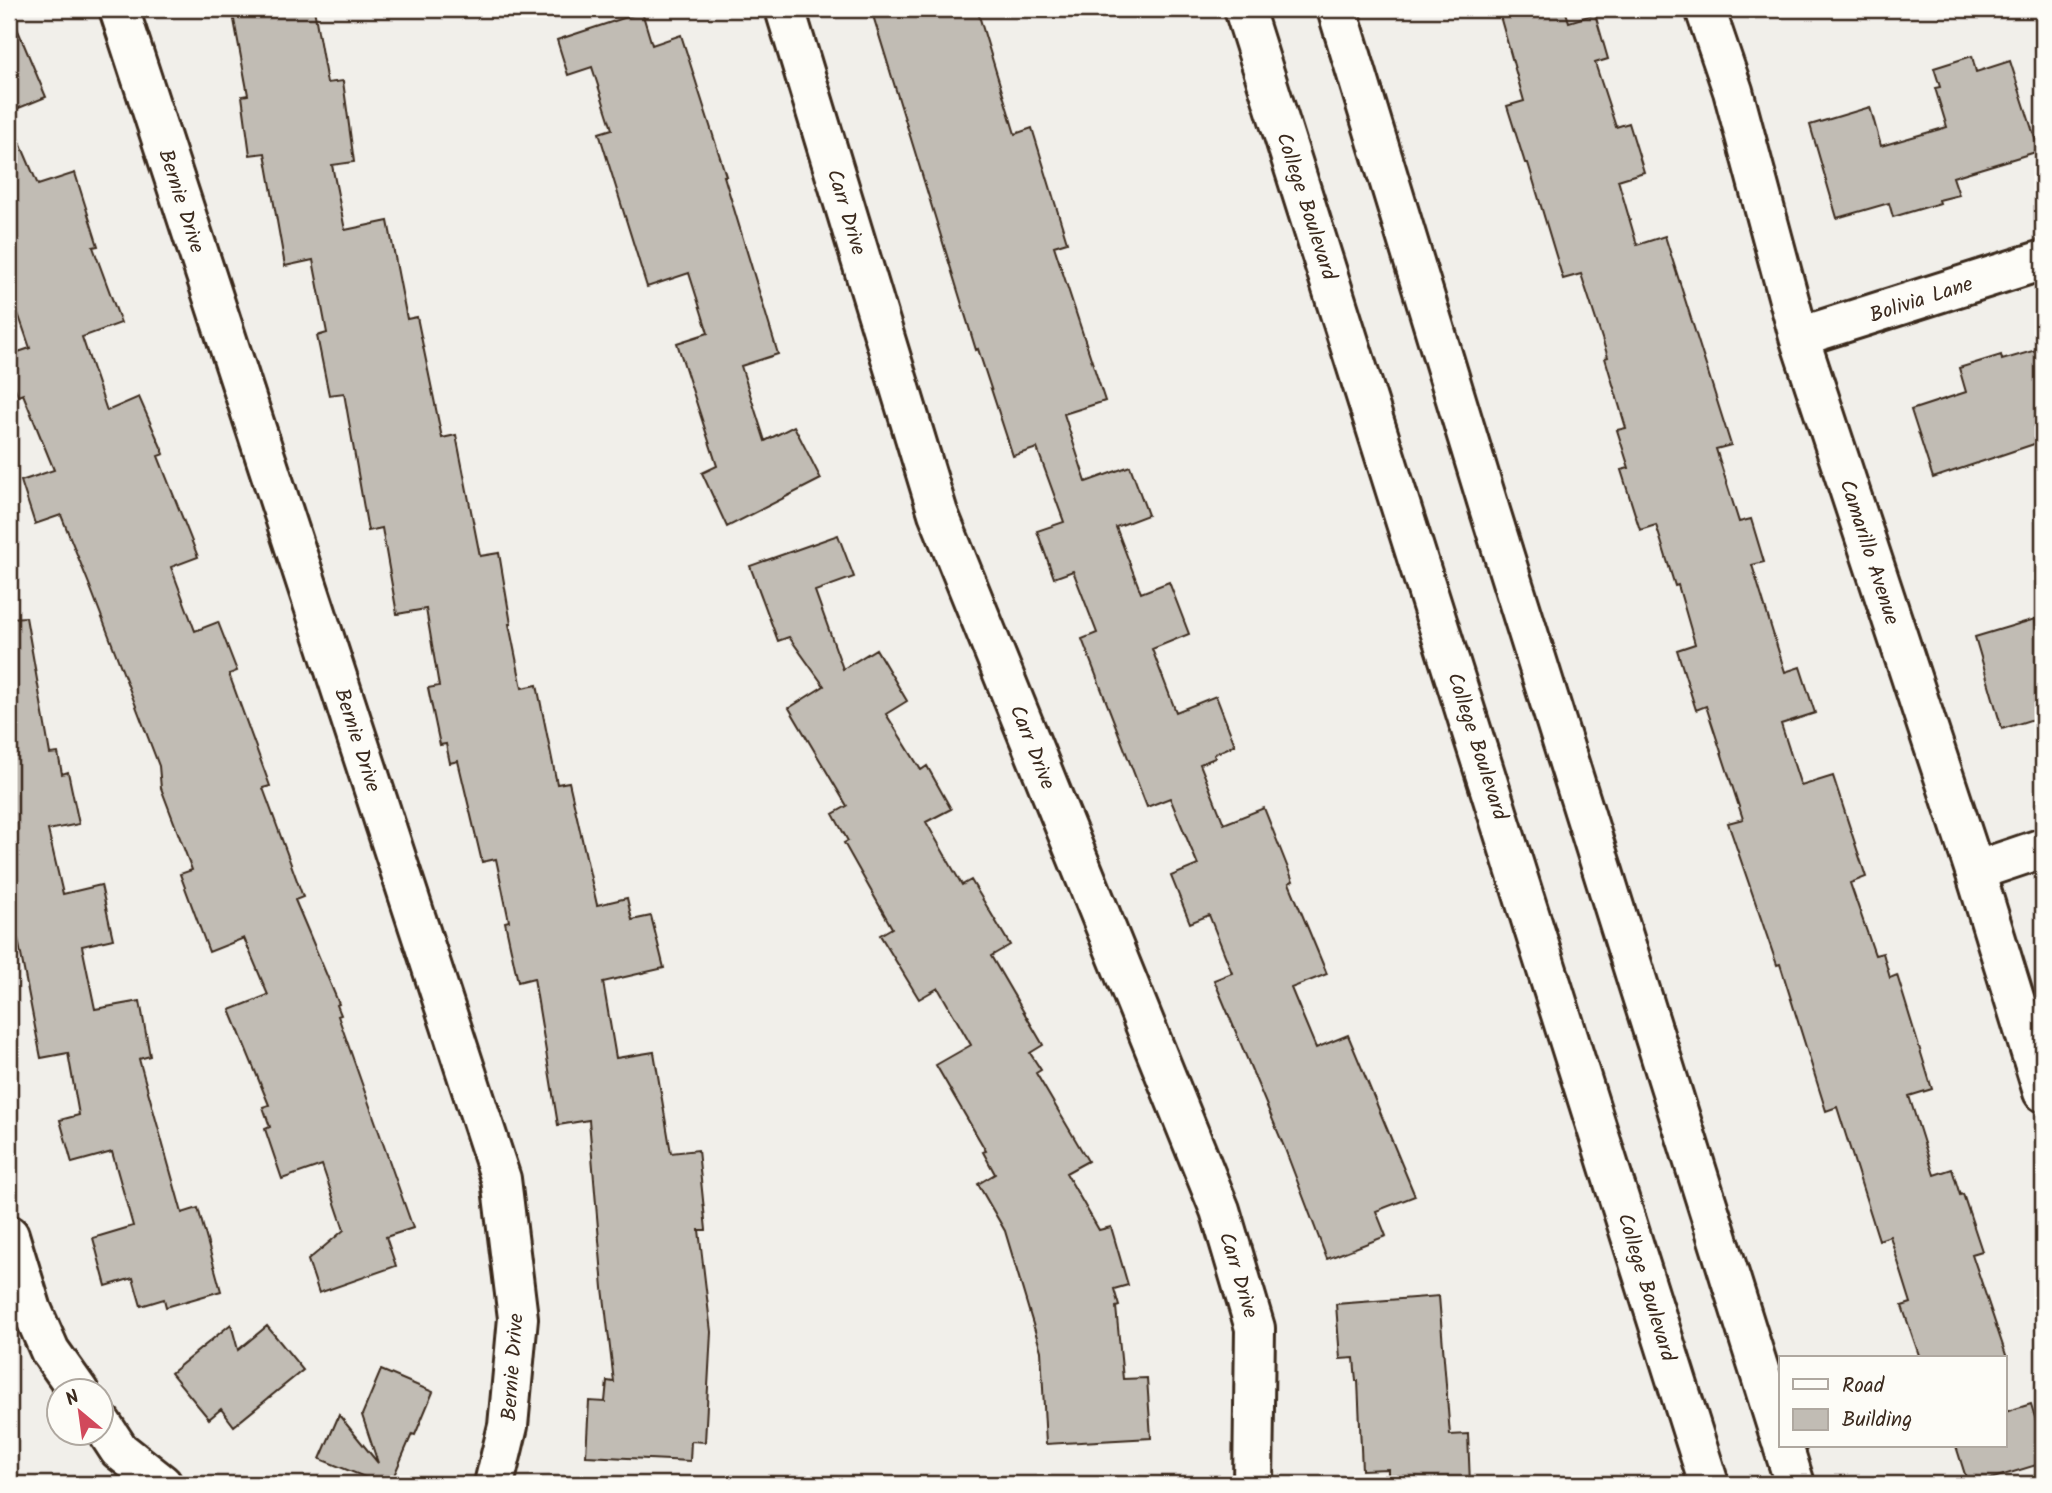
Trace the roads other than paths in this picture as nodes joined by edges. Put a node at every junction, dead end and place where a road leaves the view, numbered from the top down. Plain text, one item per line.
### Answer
1 (119, 9) edge
2 (785, 9) edge
3 (1244, 9) edge
4 (1337, 9) edge
5 (1706, 9) edge
6 (2043, 260) edge
7 (1799, 337) junction
8 (2043, 848) edge
9 (1975, 871) junction
10 (2043, 1092) edge
11 (9, 1235) edge
12 (70, 1378) edge
13 (1779, 1434) edge
14 (116, 1444) edge
15 (1784, 1448) edge
16 (162, 1484) edge
17 (494, 1484) edge
18 (1253, 1484) edge
19 (1709, 1484) edge
20 (1795, 1484) edge

1 - 17 street, Bernie Drive
2 - 18 street, Carr Drive
3 - 19 street, College Boulevard
4 - 13 street
5 - 7 street, Camarillo Avenue
6 - 7 street, Bolivia Lane
7 - 9 street, Camarillo Avenue
8 - 9 street
9 - 10 street, Camarillo Avenue
11 - 12 street
14 - 16 street
15 - 20 street

